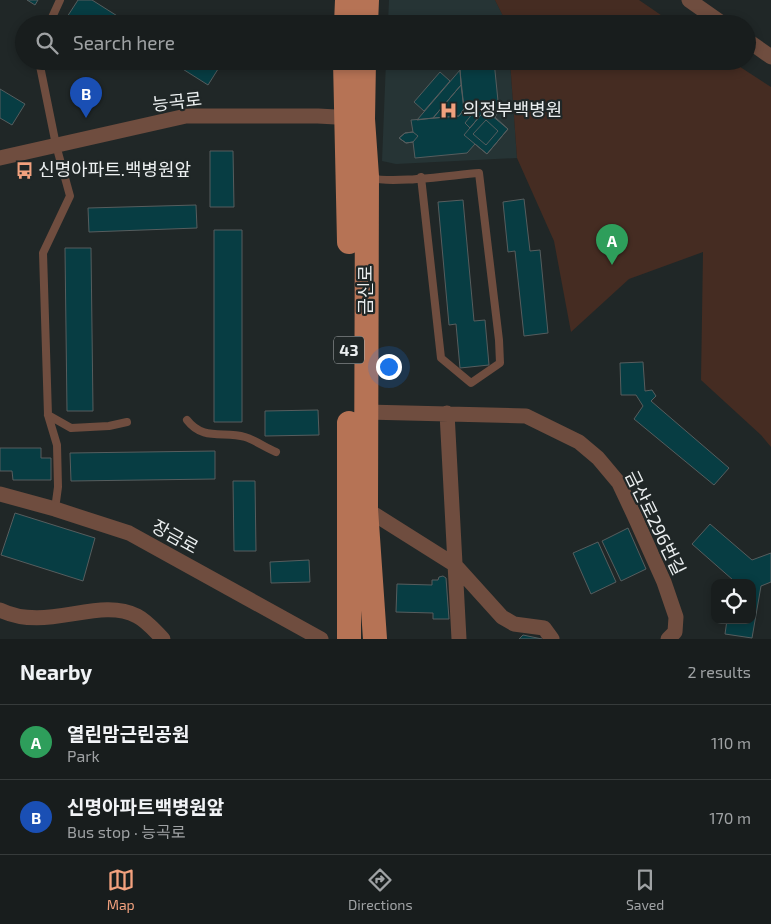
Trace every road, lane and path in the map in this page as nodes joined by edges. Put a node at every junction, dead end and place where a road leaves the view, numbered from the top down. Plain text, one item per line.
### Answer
1 (60, 0) edge
2 (347, 0) edge
3 (367, 0) edge
4 (689, 0) edge
5 (53, 15) edge
6 (346, 15) edge
7 (366, 15) edge
8 (710, 15) edge
9 (756, 46) edge
10 (771, 56) edge
11 (41, 70) edge
12 (346, 70) edge
13 (362, 70) edge
14 (354, 118) junction
15 (56, 145) junction
16 (0, 158) edge
17 (367, 176) junction
18 (421, 177) junction
19 (366, 412) junction
20 (447, 413) junction
21 (48, 415) junction
22 (187, 420) dead end
23 (127, 422) dead end
24 (276, 452) dead end
25 (0, 494) edge
26 (55, 509) junction
27 (366, 509) junction
28 (454, 565) junction
29 (0, 610) edge
30 (675, 637) edge
31 (163, 639) edge
32 (320, 639) edge
33 (349, 639) edge
34 (375, 639) edge
35 (459, 639) edge
36 (552, 639) edge

1 - 5 lane
2 - 6 main road
3 - 7 main road
4 - 8 street
9 - 10 street
11 - 15 lane
12 - 14 main road, 금신로 / 43
13 - 14 main road, 금신로 / 43
14 - 15 street, 능곡로
14 - 17 main road, 금신로 / 43
14 - 33 main road, 금신로 / 43
15 - 16 street, 능곡로
15 - 21 lane
17 - 18 lane
17 - 19 main road, 금신로 / 43
18 - 18 lane
19 - 20 street, 금산로296번길
19 - 27 main road, 금신로 / 43
20 - 28 street
20 - 30 street, 금산로296번길
21 - 23 lane
21 - 26 lane
22 - 24 lane
25 - 26 street, 장금로
26 - 32 street, 장금로
27 - 28 street
27 - 34 main road, 금신로 / 43
28 - 35 street
28 - 36 street
29 - 31 street

